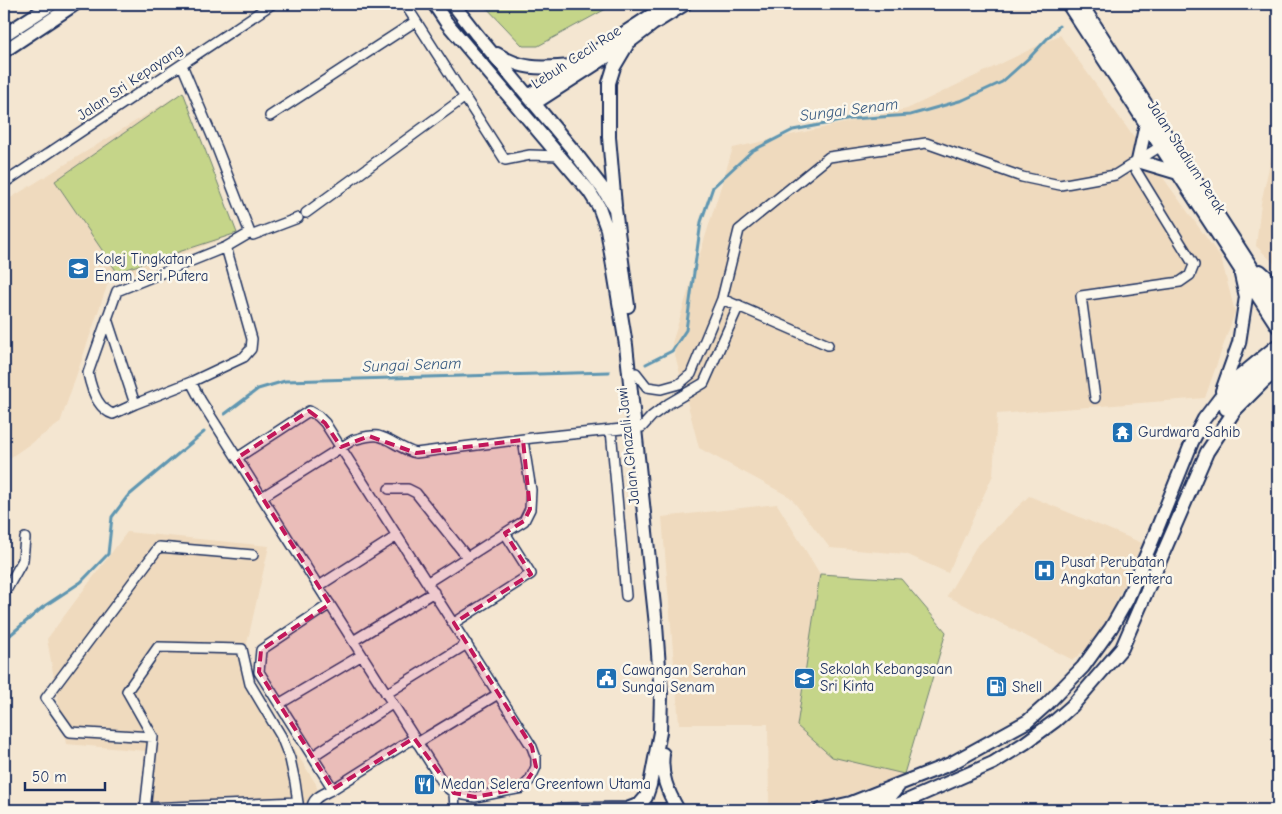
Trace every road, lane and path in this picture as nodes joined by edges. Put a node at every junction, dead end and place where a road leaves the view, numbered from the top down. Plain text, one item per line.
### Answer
1 (52, 4) edge
2 (75, 4) edge
3 (272, 4) edge
4 (405, 4) edge
5 (434, 4) edge
6 (453, 4) edge
7 (670, 4) edge
8 (685, 4) edge
9 (1068, 4) edge
10 (1081, 4) edge
11 (416, 21) junction
12 (4, 35) edge
13 (628, 43) junction
14 (4, 50) edge
15 (491, 50) junction
16 (182, 64) junction
17 (483, 64) junction
18 (572, 66) junction
19 (465, 97) junction
20 (531, 100) junction
21 (270, 116) dead end
22 (1150, 120) junction
23 (1161, 146) junction
24 (559, 156) junction
25 (1182, 160) junction
26 (1135, 162) junction
27 (1178, 174) junction
28 (4, 183) edge
29 (599, 208) junction
30 (615, 209) junction
31 (250, 233) junction
32 (226, 248) junction
33 (1243, 263) junction
34 (1278, 287) edge
35 (722, 298) junction
36 (738, 306) junction
37 (1278, 308) edge
38 (107, 319) junction
39 (1278, 327) edge
40 (828, 345) dead end
41 (1278, 345) edge
42 (1278, 356) edge
43 (1278, 370) edge
44 (636, 373) junction
45 (191, 382) junction
46 (1095, 398) dead end
47 (1220, 398) junction
48 (135, 404) junction
49 (638, 427) junction
50 (611, 430) junction
51 (523, 440) junction
52 (340, 447) junction
53 (1207, 452) junction
54 (237, 458) junction
55 (389, 489) dead end
56 (262, 497) junction
57 (505, 533) junction
58 (397, 536) junction
59 (25, 538) dead end
60 (253, 555) dead end
61 (467, 557) junction
62 (428, 582) junction
63 (319, 586) junction
64 (434, 592) junction
65 (4, 594) edge
66 (626, 596) dead end
67 (330, 604) junction
68 (454, 623) junction
69 (353, 641) junction
70 (467, 644) junction
71 (362, 654) junction
72 (386, 694) junction
73 (498, 694) junction
74 (279, 704) junction
75 (392, 704) junction
76 (153, 737) junction
77 (415, 740) junction
78 (312, 756) junction
79 (901, 783) junction
80 (334, 789) junction
81 (454, 793) junction
82 (299, 806) edge
83 (145, 809) edge
84 (627, 809) junction
85 (312, 810) edge
86 (455, 810) edge
87 (560, 810) edge
88 (668, 810) edge
89 (678, 810) edge
90 (820, 810) edge
91 (859, 810) edge
92 (886, 810) edge

1 - 12 street
2 - 14 street
3 - 16 street, Jalan Sri Kepayang
4 - 11 street
5 - 17 street, Jalan Ghazali Jawi
6 - 15 street
7 - 18 street, Lebuh Cecil Rae
8 - 13 street, Lebuh Cecil Rae
9 - 22 street, Jalan Stadium Perak
10 - 22 street, Jalan Stadium Perak
11 - 19 street
11 - 21 street
13 - 20 street, Lebuh Cecil Rae
13 - 30 street
15 - 18 street
15 - 20 street
16 - 28 street, Jalan Sri Kepayang
16 - 31 street
17 - 20 street
17 - 24 street, Jalan Ghazali Jawi
18 - 20 street, Lebuh Cecil Rae
19 - 24 street
19 - 31 street
20 - 29 street
20 - 30 street, Jalan Ghazali Jawi
22 - 23 street, Jalan Stadium Perak
22 - 25 street, Jalan Stadium Perak
22 - 26 street
23 - 25 street
23 - 26 street
23 - 27 street, Jalan Stadium Perak
24 - 29 street, Jalan Ghazali Jawi
25 - 33 street, Jalan Stadium Perak
26 - 27 street
26 - 35 street
26 - 46 street
27 - 33 street, Jalan Stadium Perak
29 - 49 street, Jalan Ghazali Jawi
30 - 44 street, Jalan Ghazali Jawi
31 - 32 street
32 - 38 street
32 - 45 street
33 - 34 street
33 - 37 street, Jalan Stadium Perak
33 - 39 street, Jalan Stadium Perak
33 - 47 street
35 - 36 street
35 - 44 street
36 - 40 street
36 - 49 street
38 - 48 street
38 - 48 street
41 - 47 street
42 - 53 street
43 - 53 street
44 - 49 street, Jalan Ghazali Jawi
45 - 48 street
45 - 54 street
47 - 79 street
49 - 50 street
49 - 84 street
49 - 89 street, Jalan Ghazali Jawi
50 - 51 street
50 - 66 street
51 - 52 street
51 - 57 street
52 - 54 street
52 - 56 street
52 - 58 street
53 - 92 street
54 - 56 street
55 - 61 street
56 - 63 street
57 - 61 street
57 - 68 street
58 - 62 street
58 - 63 street
59 - 65 street
60 - 76 street
61 - 62 street
62 - 64 street
63 - 67 street
64 - 68 street
64 - 69 street
67 - 69 street
67 - 74 street
68 - 70 street
69 - 71 street
70 - 72 street
70 - 73 street
71 - 72 street
71 - 74 street
72 - 75 street
73 - 77 street
73 - 81 street
74 - 78 street
75 - 77 street
75 - 78 street
76 - 82 street
76 - 83 street
77 - 80 street
77 - 81 street
78 - 80 street
79 - 90 street
79 - 91 street
80 - 85 street
81 - 86 street
82 - 83 street
84 - 87 street
84 - 88 street

